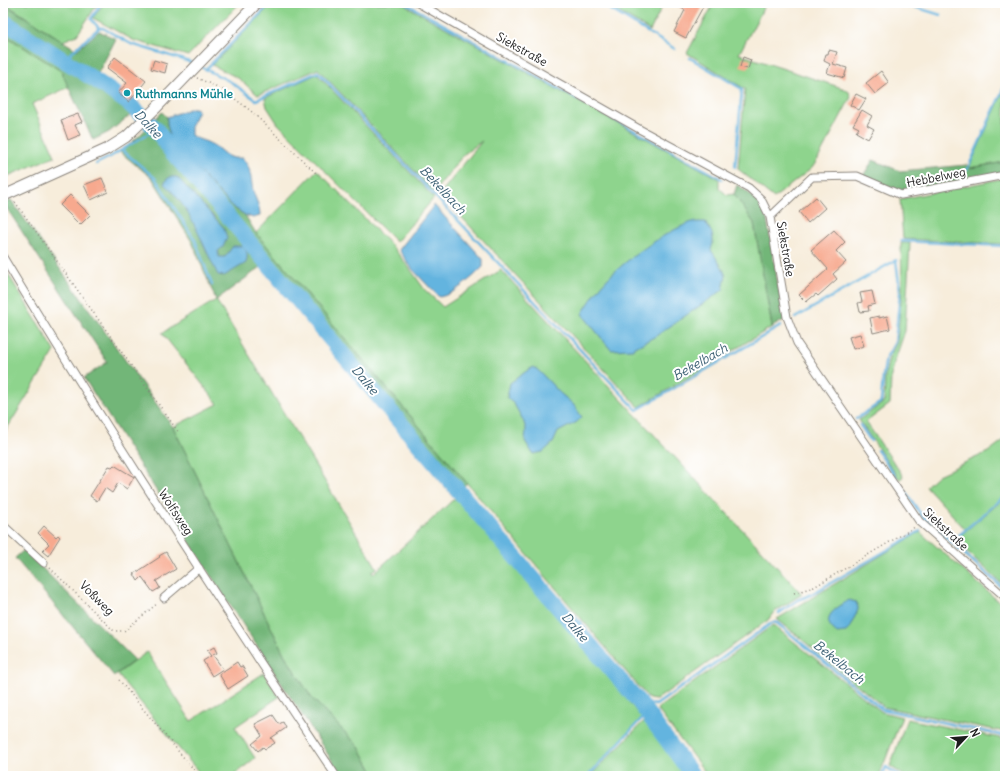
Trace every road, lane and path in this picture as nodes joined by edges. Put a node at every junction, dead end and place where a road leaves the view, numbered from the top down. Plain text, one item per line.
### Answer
1 (257, 3) edge
2 (418, 3) edge
3 (192, 70) junction
4 (318, 174) dead end
5 (1005, 175) edge
6 (6, 195) edge
7 (770, 217) junction
8 (3, 257) edge
9 (179, 433) dead end
10 (922, 524) junction
11 (3, 525) edge
12 (44, 563) joint
13 (199, 568) junction
14 (794, 593) dead end
15 (1005, 597) edge
16 (164, 598) joint
17 (119, 680) dead end
18 (199, 776) edge
19 (336, 776) edge

1 - 3 street
2 - 7 street, Siekstraße
3 - 4 path
3 - 6 street
5 - 7 street, Hebbelweg
6 - 9 path
7 - 10 street, Siekstraße
8 - 13 street, Wolfsweg
10 - 14 path
10 - 15 street, Siekstraße
11 - 12 street
12 - 16 path, Voßweg
13 - 16 street
13 - 19 street, Wolfsweg
17 - 18 path

